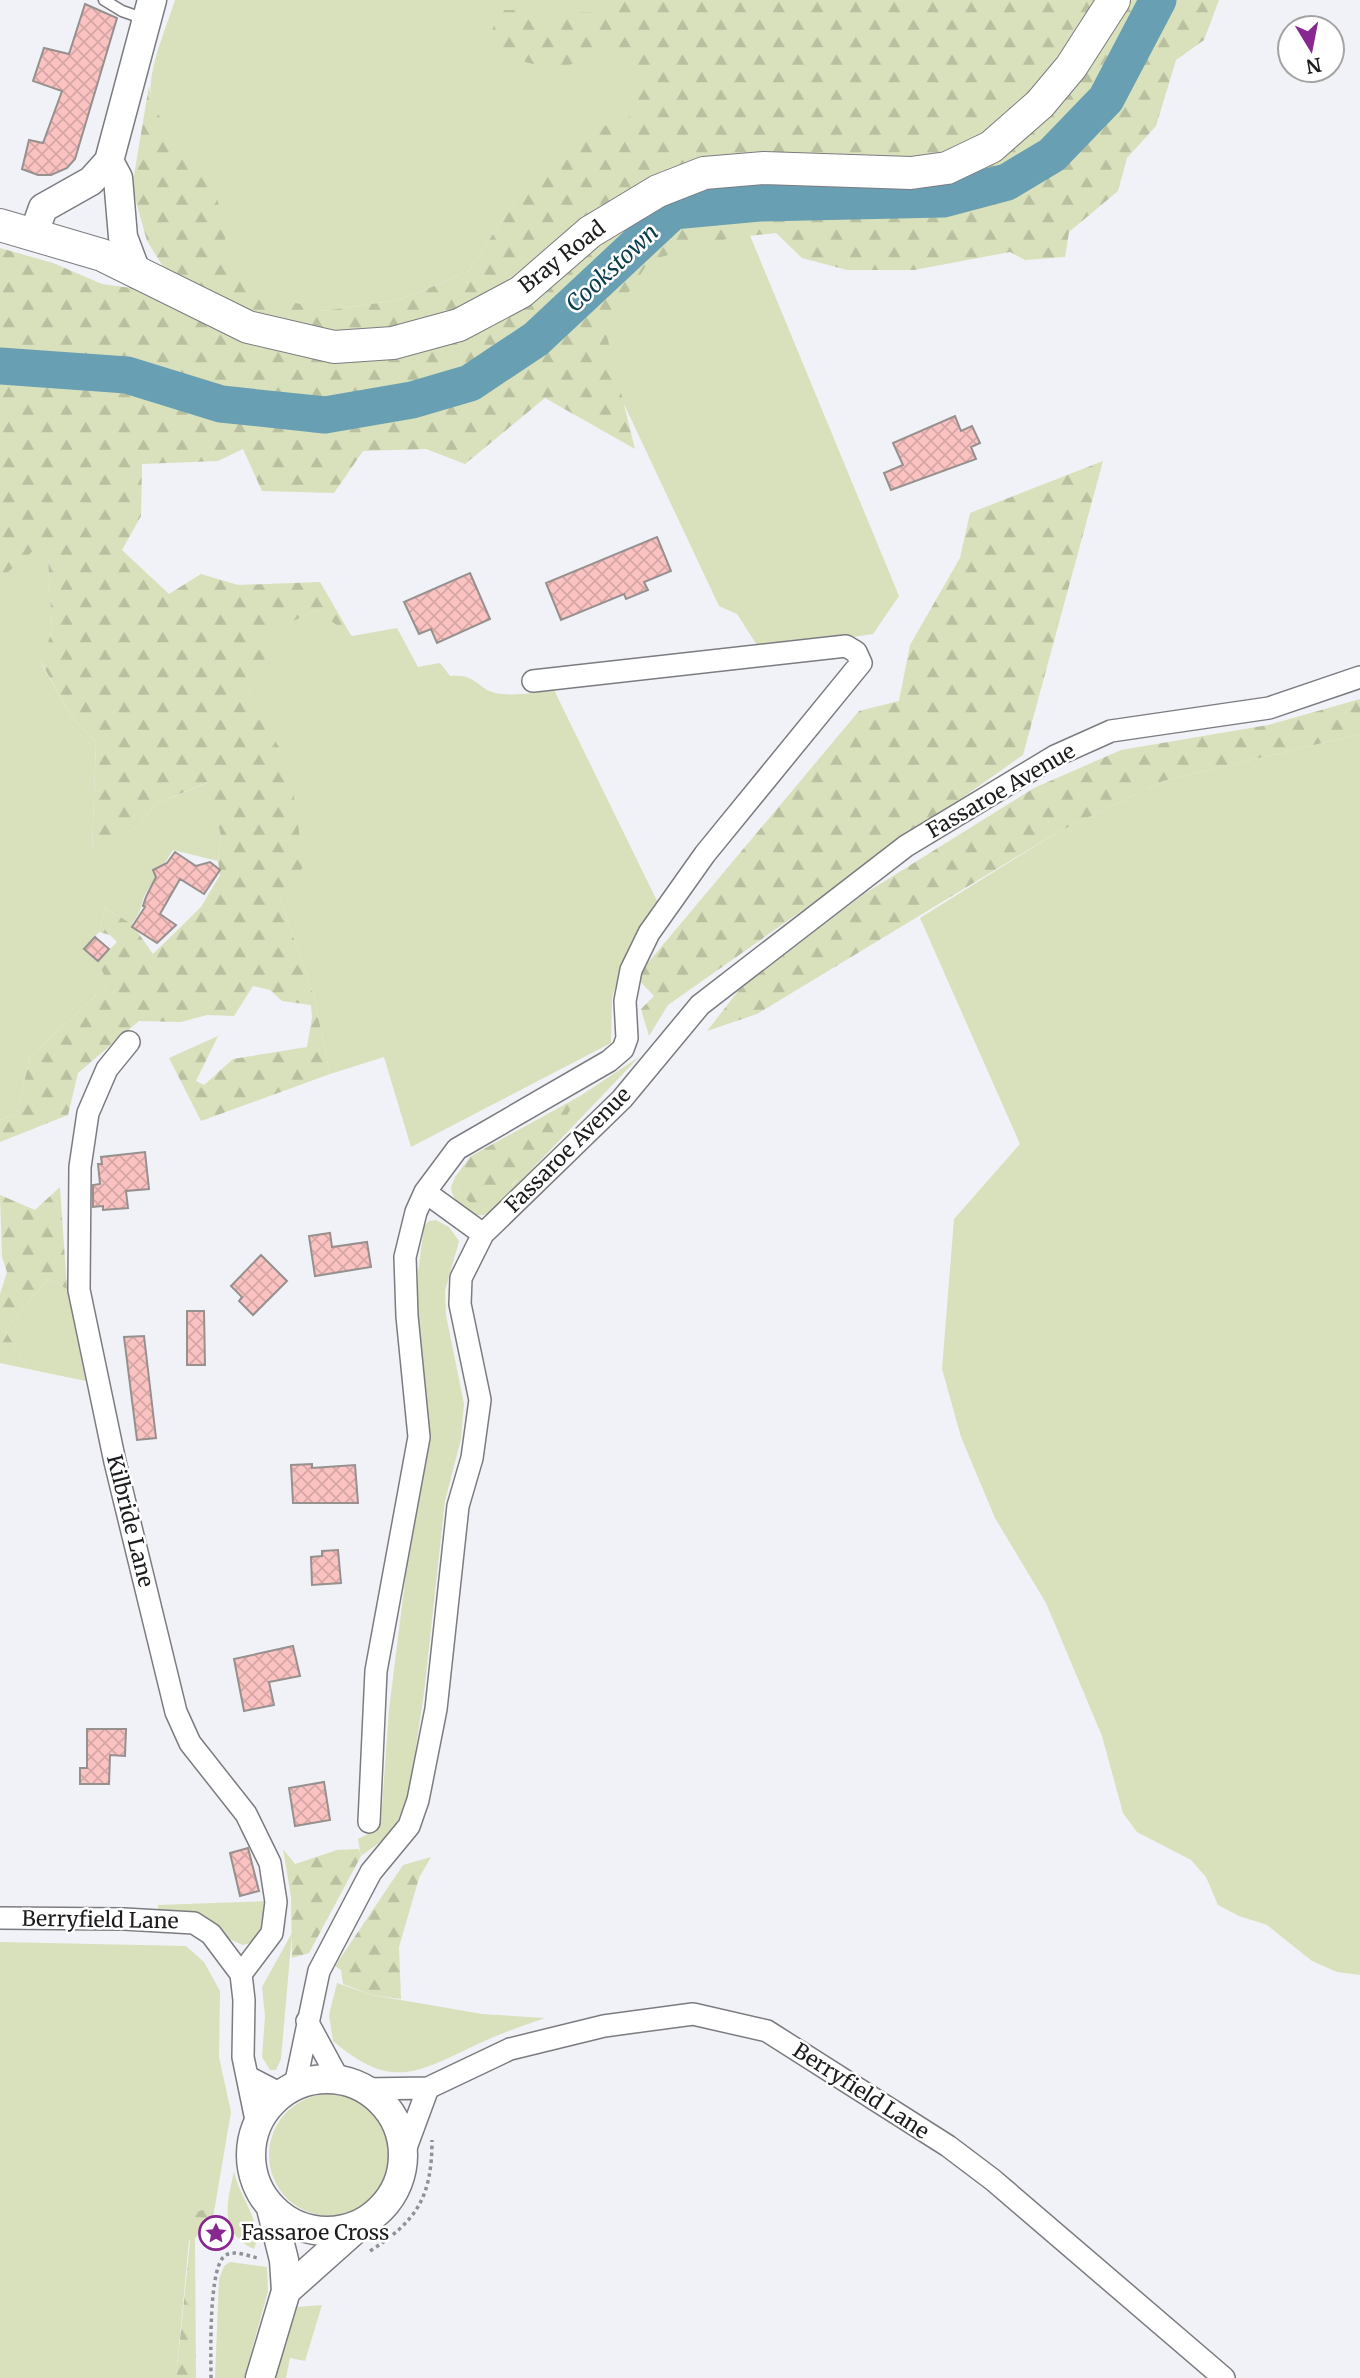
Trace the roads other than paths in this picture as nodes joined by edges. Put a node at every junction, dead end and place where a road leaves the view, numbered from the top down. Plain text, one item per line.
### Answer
1 (104, 0) edge
2 (1114, 0) edge
3 (149, 10) edge
4 (109, 161) junction
5 (0, 225) edge
6 (34, 233) junction
7 (137, 274) junction
8 (1360, 677) edge
9 (533, 681) dead end
10 (128, 1042) dead end
11 (425, 1192) junction
12 (483, 1234) junction
13 (369, 1822) dead end
14 (0, 1918) edge
15 (241, 1974) junction
16 (307, 2021) junction
17 (248, 2077) junction
18 (339, 2080) junction
19 (428, 2088) junction
20 (365, 2089) junction
21 (288, 2090) junction
22 (257, 2125) junction
23 (404, 2153) junction
24 (271, 2208) junction
25 (362, 2224) junction
26 (286, 2291) junction
27 (260, 2378) edge
28 (1224, 2378) edge

1 - 3 lane
2 - 7 main road, Bray Road
3 - 4 street
4 - 6 street
4 - 7 street
5 - 6 main road, Bray Road
6 - 7 main road, Bray Road
8 - 12 street, Fassaroe Avenue
9 - 11 street
10 - 15 street, Kilbride Lane
11 - 12 street
11 - 13 street
12 - 16 street, Fassaroe Avenue
14 - 15 street, Berryfield Lane
15 - 17 street
16 - 18 street
16 - 21 street, Fassaroe Avenue
17 - 21 street
17 - 22 street
18 - 20 street
18 - 21 street
19 - 20 street, Berryfield Lane
19 - 23 street
19 - 28 street, Berryfield Lane
20 - 23 street
21 - 22 street
22 - 24 street
23 - 25 street
24 - 25 street
24 - 26 street
25 - 26 street
26 - 27 street

